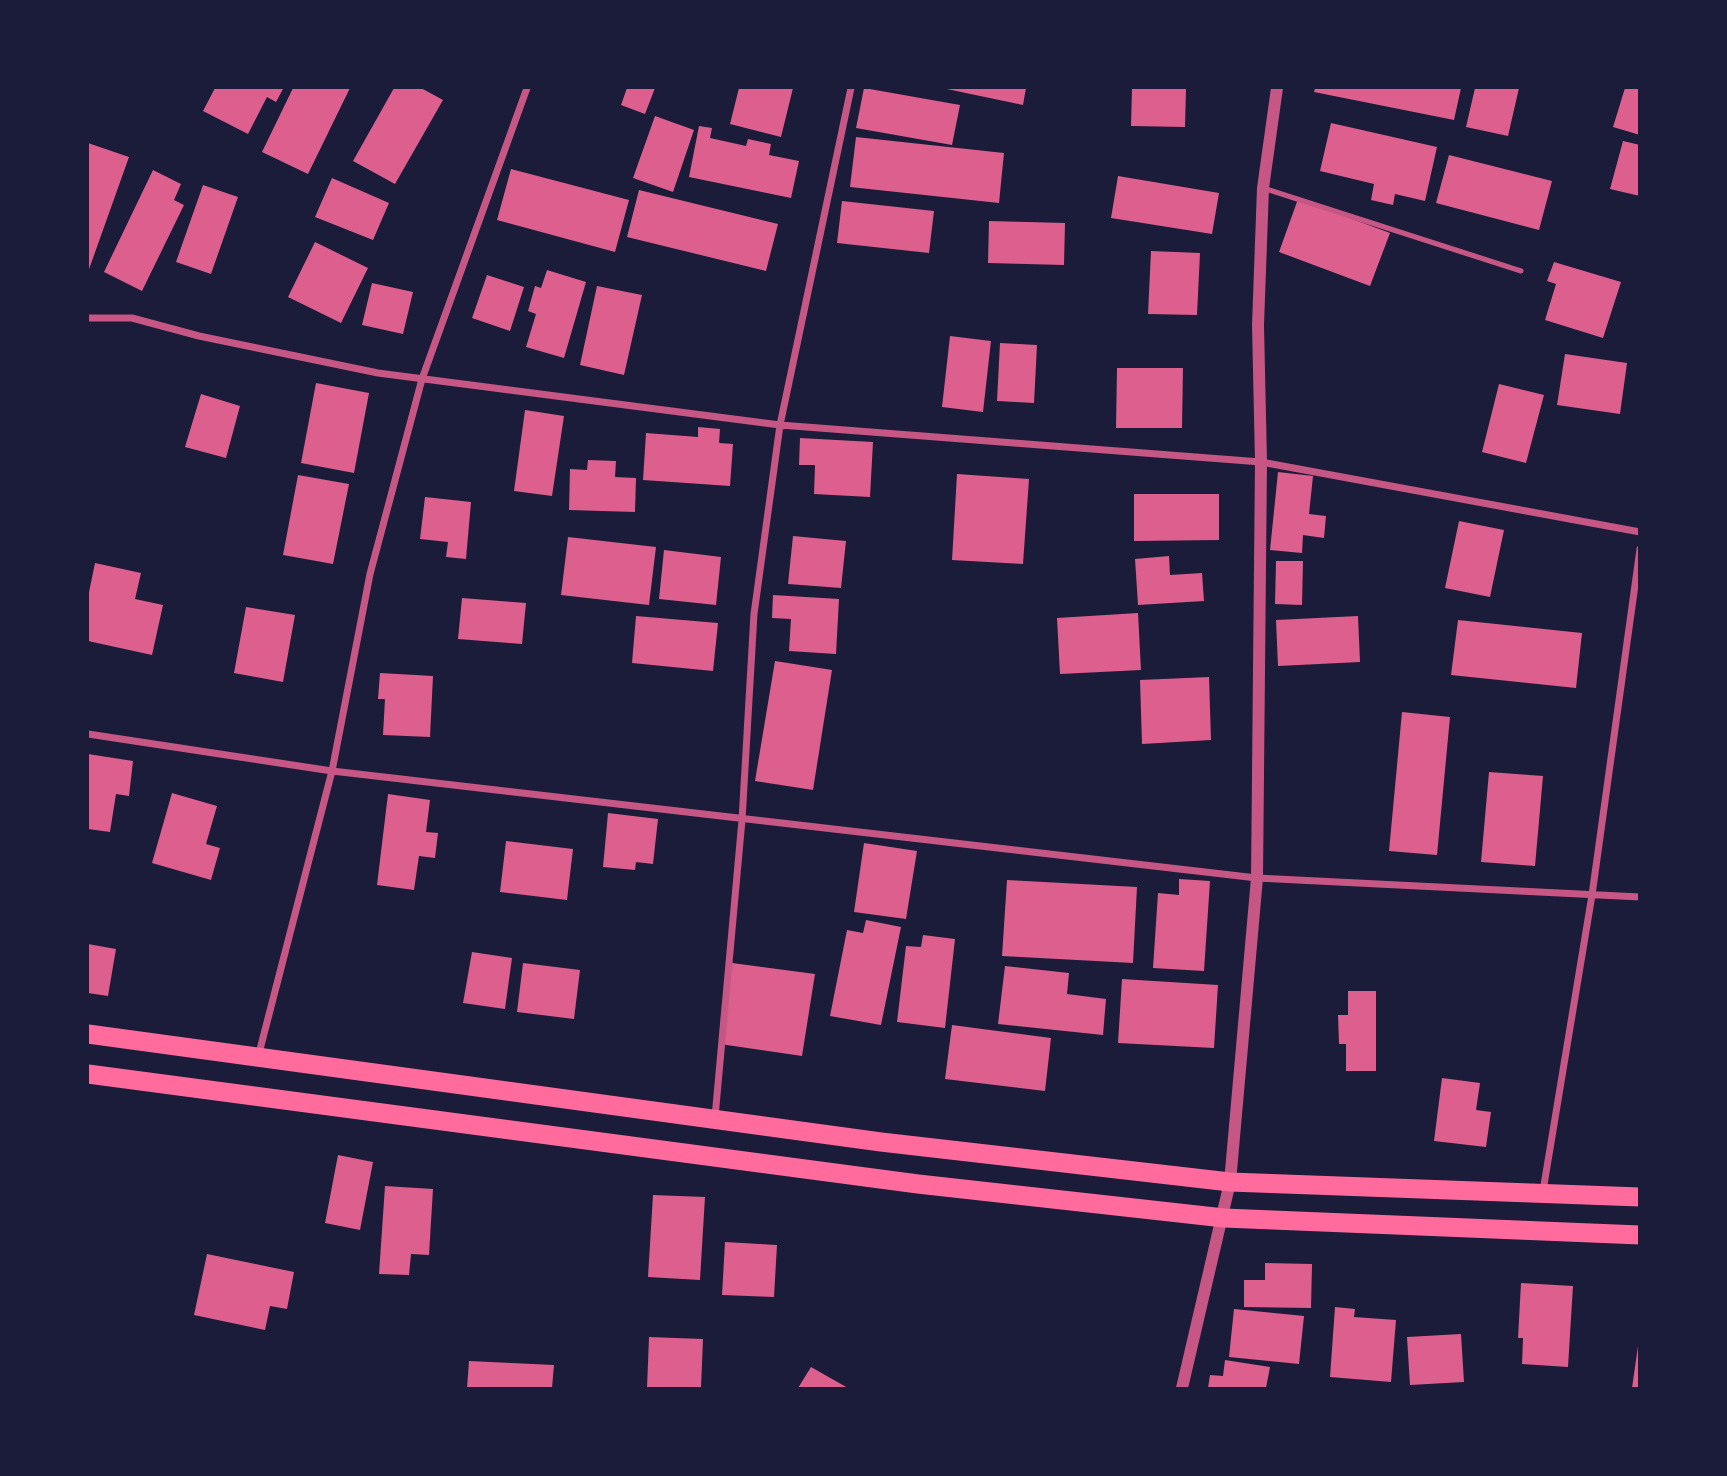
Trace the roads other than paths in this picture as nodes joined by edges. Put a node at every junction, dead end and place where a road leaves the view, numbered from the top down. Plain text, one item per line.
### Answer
1 (527, 88) edge
2 (851, 88) edge
3 (1277, 88) edge
4 (1263, 188) junction
5 (1521, 271) dead end
6 (88, 318) edge
7 (422, 379) junction
8 (780, 425) junction
9 (1261, 462) junction
10 (1640, 532) edge
11 (1640, 549) edge
12 (88, 734) edge
13 (332, 771) junction
14 (741, 820) junction
15 (1256, 878) junction
16 (1592, 895) junction
17 (1640, 897) edge
18 (88, 1034) edge
19 (258, 1058) junction
20 (88, 1073) edge
21 (715, 1117) junction
22 (1230, 1182) junction
23 (1542, 1195) junction
24 (1640, 1197) edge
25 (1224, 1218) junction
26 (1640, 1235) edge
27 (1182, 1388) edge

1 - 7 street
2 - 8 street
3 - 4 street
4 - 5 lane
4 - 9 street
6 - 7 street
7 - 8 street
7 - 13 street
8 - 9 street
8 - 14 street
9 - 10 street
9 - 15 street
11 - 16 street
12 - 13 street
13 - 14 street
13 - 19 street
14 - 15 street
14 - 21 street
15 - 16 street
15 - 22 street
16 - 17 street
16 - 23 street
18 - 19 highway
19 - 21 highway
20 - 25 highway
21 - 22 highway
22 - 23 highway
22 - 25 street
23 - 24 highway
25 - 26 highway
25 - 27 street

